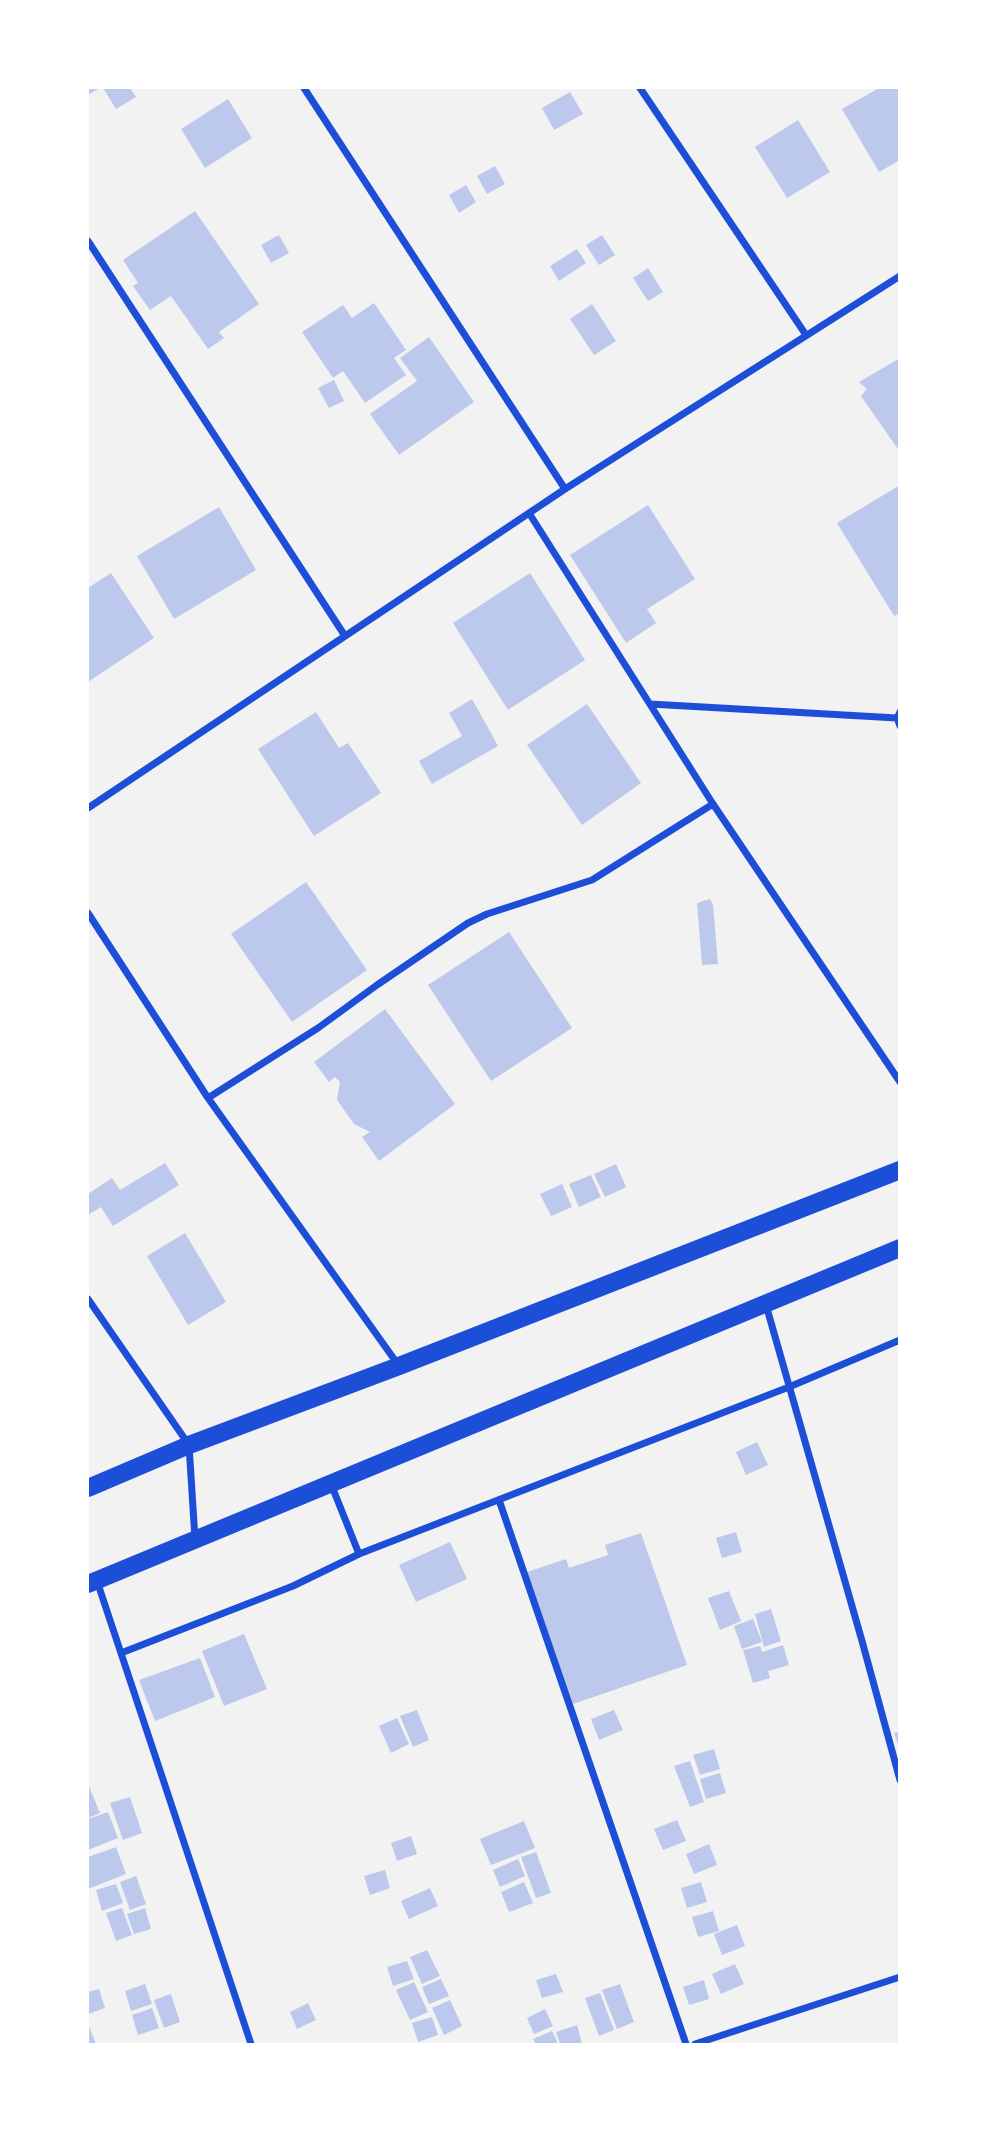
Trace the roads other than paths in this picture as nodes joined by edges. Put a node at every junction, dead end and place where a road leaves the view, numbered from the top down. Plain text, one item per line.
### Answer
1 (304, 88) edge
2 (640, 88) edge
3 (88, 242) edge
4 (900, 276) edge
5 (806, 335) junction
6 (565, 489) junction
7 (529, 513) junction
8 (345, 636) junction
9 (650, 704) junction
10 (898, 715) edge
11 (900, 726) edge
12 (713, 804) junction
13 (88, 808) edge
14 (88, 913) edge
15 (900, 1082) edge
16 (208, 1098) junction
17 (900, 1170) edge
18 (900, 1248) edge
19 (88, 1299) edge
20 (765, 1303) junction
21 (900, 1340) edge
22 (399, 1366) junction
23 (789, 1387) junction
24 (189, 1445) junction
25 (331, 1484) junction
26 (88, 1488) edge
27 (499, 1500) junction
28 (195, 1539) junction
29 (359, 1554) junction
30 (92, 1582) edge
31 (121, 1653) junction
32 (900, 1780) edge
33 (900, 1978) edge
34 (251, 2045) edge
35 (686, 2045) edge
36 (695, 2045) edge

1 - 6 street
2 - 5 street
3 - 8 street
4 - 5 street
5 - 6 street
6 - 7 street
7 - 8 street
7 - 9 street
8 - 13 street
9 - 10 street
9 - 12 street
10 - 11 street
12 - 15 street
12 - 16 street
14 - 16 street
16 - 22 street
17 - 22 main road
18 - 20 main road
19 - 24 street
20 - 23 street
20 - 25 main road
21 - 23 street
22 - 24 main road
23 - 27 street
23 - 32 street
24 - 26 main road
24 - 28 street
25 - 28 main road
25 - 29 street
27 - 29 street
27 - 35 street
28 - 30 main road
29 - 31 street
30 - 31 street
31 - 34 street
33 - 36 street

